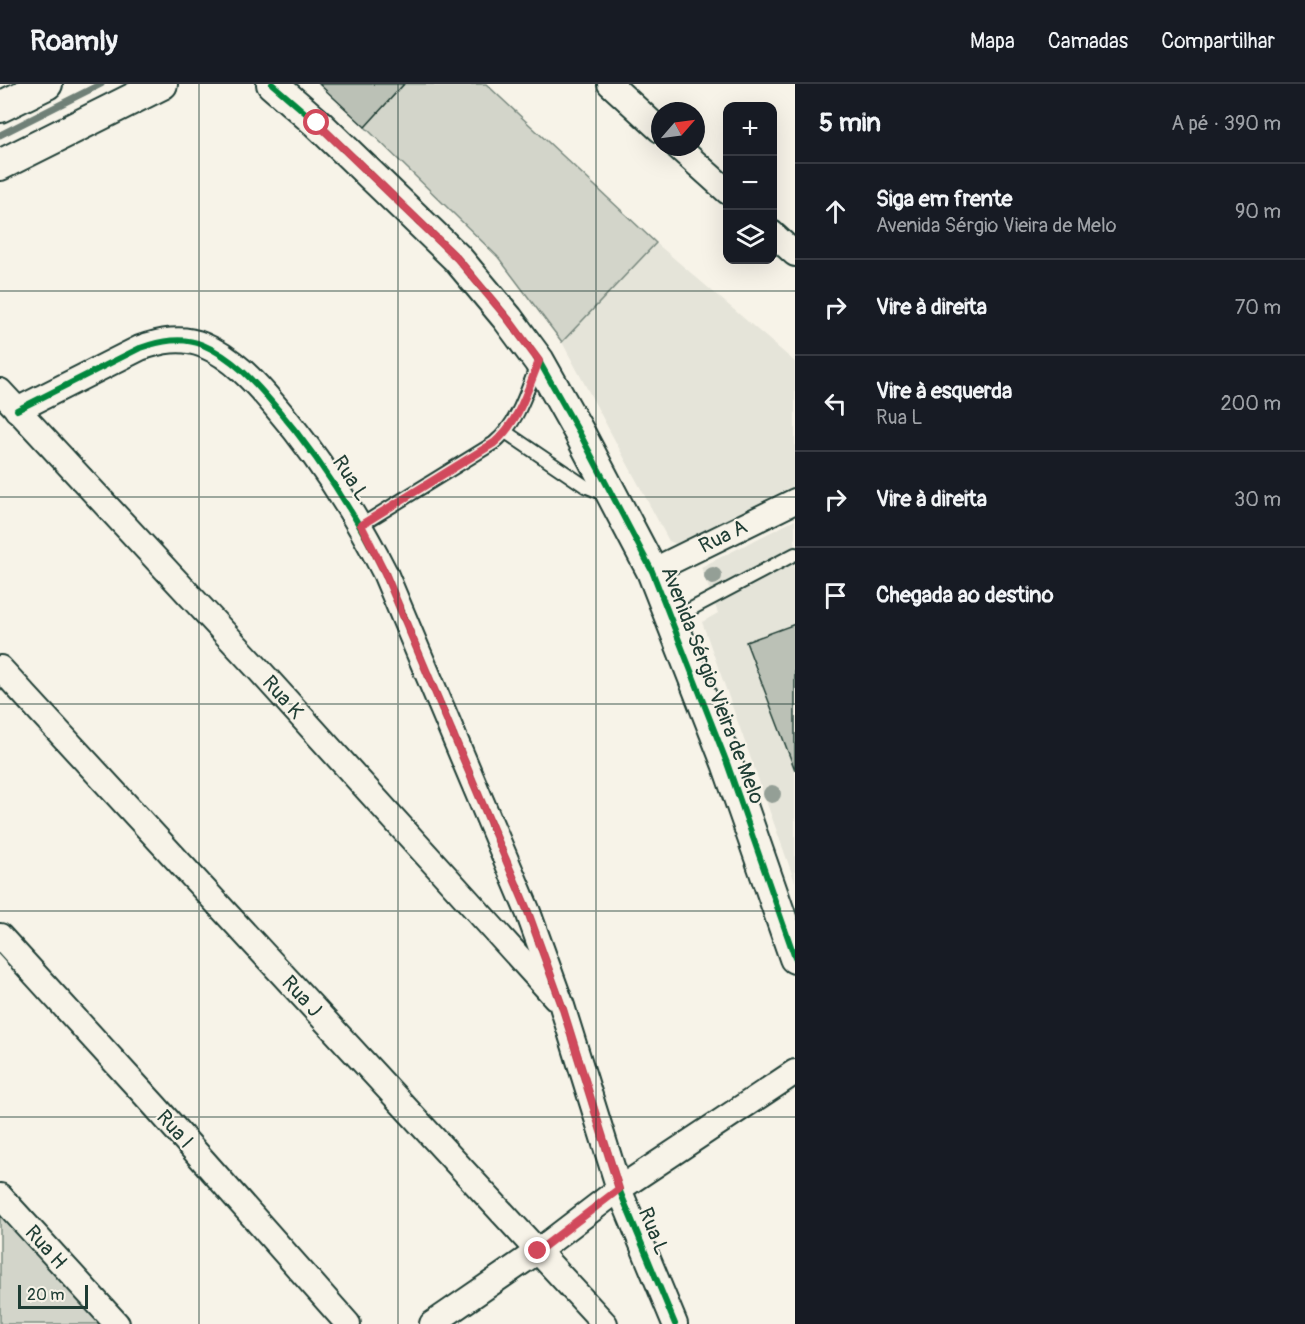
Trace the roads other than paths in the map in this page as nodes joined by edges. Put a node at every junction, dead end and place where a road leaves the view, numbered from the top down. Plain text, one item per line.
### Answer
1 (47, 84) edge
2 (272, 84) edge
3 (610, 84) edge
4 (143, 88) edge
5 (0, 107) edge
6 (651, 122) edge
7 (688, 156) edge
8 (0, 165) edge
9 (723, 188) edge
10 (777, 238) edge
11 (795, 254) edge
12 (539, 361) junction
13 (0, 391) edge
14 (17, 410) junction
15 (507, 433) junction
16 (613, 497) junction
17 (795, 501) edge
18 (361, 525) junction
19 (795, 554) edge
20 (652, 571) junction
21 (671, 620) junction
22 (0, 668) edge
23 (0, 936) edge
24 (793, 946) edge
25 (562, 1006) junction
26 (795, 1072) edge
27 (619, 1189) junction
28 (0, 1196) edge
29 (538, 1251) junction
30 (117, 1324) edge
31 (348, 1324) edge
32 (432, 1324) edge
33 (605, 1324) edge
34 (675, 1324) edge

1 - 5 street
2 - 12 street, Avenida Sérgio Vieira de Melo
3 - 6 street
4 - 8 street
7 - 9 street
10 - 11 street
12 - 15 lane
12 - 16 street, Avenida Sérgio Vieira de Melo
13 - 14 street, Rua K
14 - 18 street, Rua L
14 - 25 street, Rua K
15 - 16 lane
15 - 18 lane
16 - 20 street, Avenida Sérgio Vieira de Melo
17 - 20 street, Rua A
18 - 25 street, Rua L
19 - 21 lane
20 - 21 street, Avenida Sérgio Vieira de Melo
21 - 24 street, Avenida Sérgio Vieira de Melo
22 - 29 street, Rua J
23 - 31 street, Rua I
25 - 27 street, Rua L
26 - 27 street
27 - 29 street
27 - 34 street, Rua L
28 - 30 street, Rua H
29 - 32 street
29 - 33 street, Rua J

